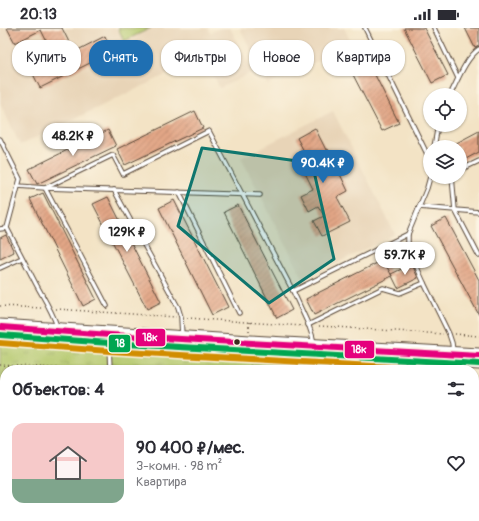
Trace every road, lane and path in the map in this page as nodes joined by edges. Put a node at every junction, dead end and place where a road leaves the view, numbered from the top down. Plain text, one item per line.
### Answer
1 (365, 28) edge
2 (434, 28) edge
3 (479, 49) edge
4 (458, 78) junction
5 (453, 88) edge
6 (0, 139) edge
7 (423, 146) edge
8 (479, 161) edge
9 (467, 167) edge
10 (427, 184) edge
11 (453, 184) edge
12 (18, 186) junction
13 (45, 188) junction
14 (114, 190) junction
15 (179, 192) junction
16 (242, 194) junction
17 (260, 195) dead end
18 (419, 207) junction
19 (455, 210) junction
20 (479, 212) edge
21 (7, 228) junction
22 (0, 229) edge
23 (408, 234) junction
24 (479, 256) edge
25 (22, 258) junction
26 (0, 268) edge
27 (424, 282) junction
28 (293, 291) junction
29 (0, 306) edge
30 (107, 306) dead end
31 (49, 308) junction
32 (238, 314) dead end
33 (181, 318) junction
34 (249, 322) junction
35 (0, 325) edge
36 (308, 325) junction
37 (57, 334) junction
38 (249, 334) dead end
39 (449, 334) junction
40 (0, 335) edge
41 (479, 336) edge
42 (109, 337) junction
43 (182, 342) junction
44 (314, 349) junction
45 (479, 354) edge
46 (250, 357) dead end
47 (453, 357) junction
48 (479, 364) edge
49 (110, 365) edge
50 (251, 365) edge

1 - 7 lane
2 - 4 lane
3 - 4 lane
4 - 5 lane
6 - 12 lane
8 - 9 lane
10 - 18 lane
11 - 19 lane
12 - 13 lane
12 - 21 lane
13 - 14 lane
13 - 16 lane
13 - 30 lane
14 - 15 lane
14 - 33 lane
15 - 16 lane
15 - 32 lane
16 - 17 lane
16 - 28 lane
18 - 19 lane
18 - 23 lane
19 - 20 lane
19 - 24 lane
21 - 22 lane
21 - 25 lane
23 - 27 lane
23 - 28 lane
25 - 26 lane
25 - 31 lane
27 - 36 lane
27 - 39 lane
28 - 36 lane
29 - 31 path
31 - 33 path
31 - 37 lane
33 - 34 path
33 - 43 lane
34 - 36 path
34 - 38 path
35 - 37 main road
36 - 39 path
36 - 44 lane
37 - 40 main road
37 - 42 main road
39 - 41 path
39 - 47 lane
42 - 43 main road
42 - 49 lane
43 - 44 main road
44 - 47 main road
45 - 47 main road
46 - 50 path
47 - 48 main road

